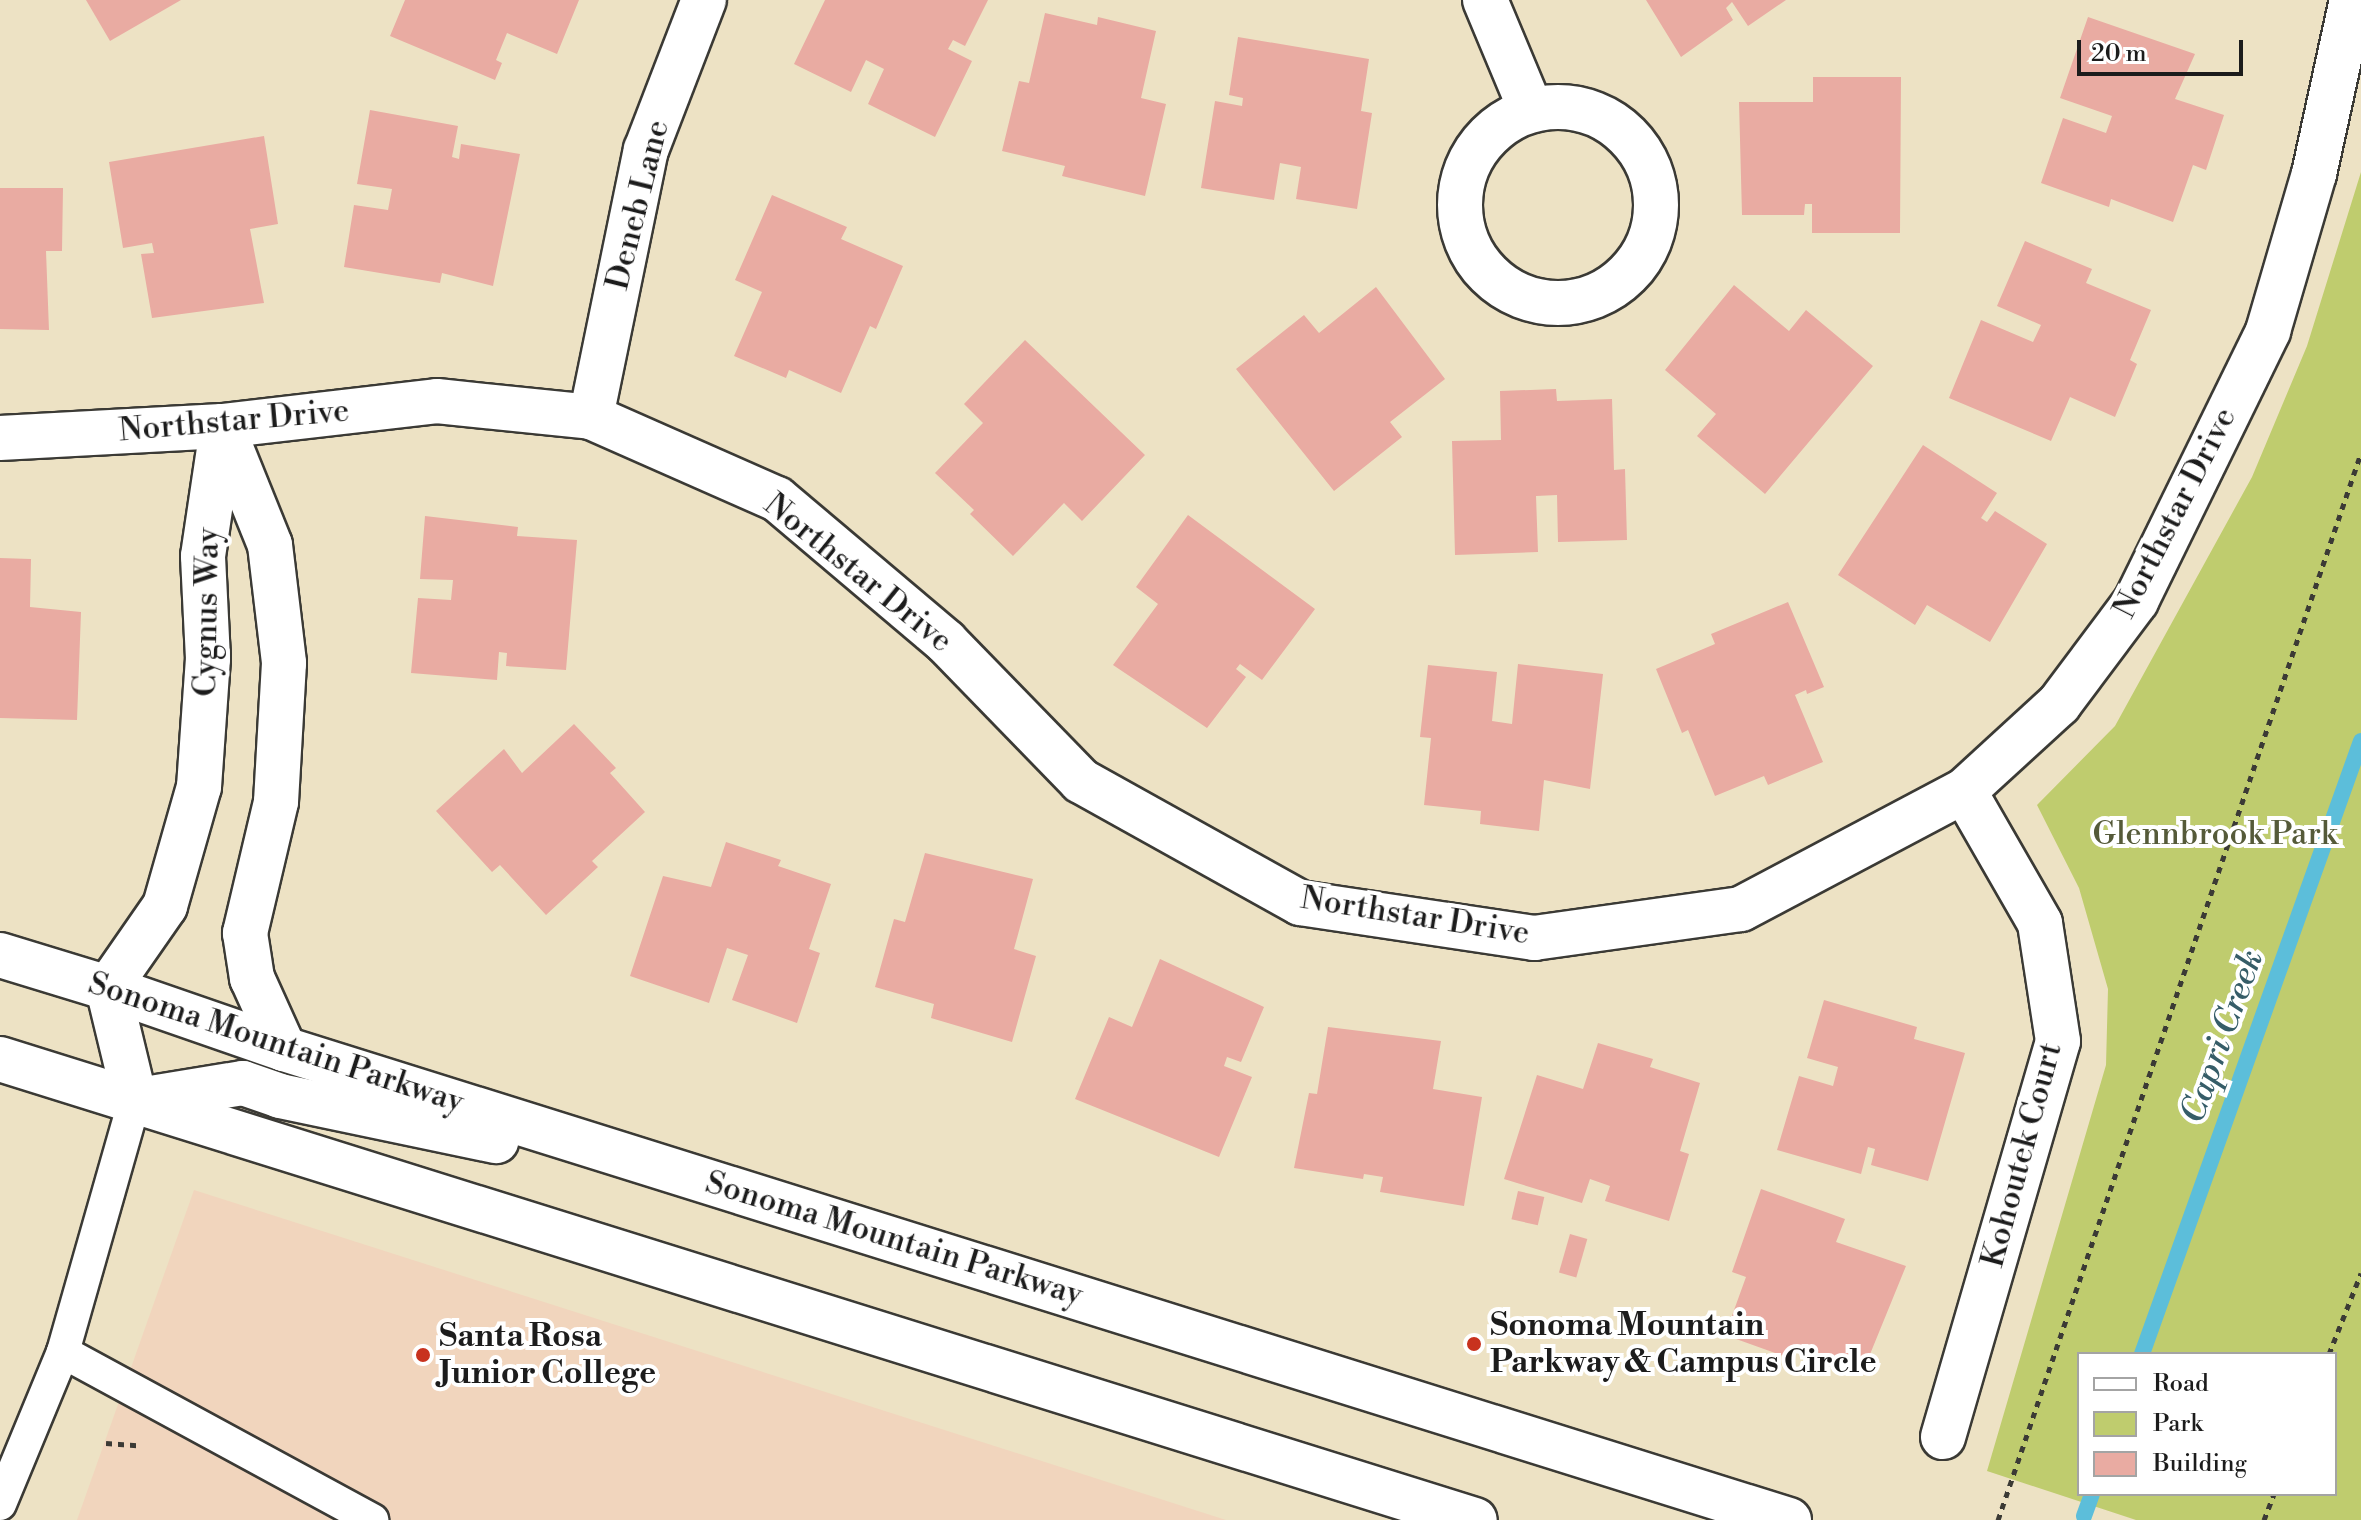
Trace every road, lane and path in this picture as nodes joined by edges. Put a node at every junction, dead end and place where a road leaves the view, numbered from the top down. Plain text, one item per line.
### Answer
1 (704, 0) edge
2 (1485, 0) edge
3 (2352, 0) edge
4 (1531, 110) junction
5 (591, 417) junction
6 (222, 426) junction
7 (0, 438) edge
8 (2361, 453) edge
9 (1964, 791) junction
10 (0, 955) edge
11 (108, 988) junction
12 (284, 1049) junction
13 (0, 1059) edge
14 (135, 1100) junction
15 (766, 1198) junction
16 (2361, 1273) edge
17 (63, 1352) junction
18 (2330, 1352) edge
19 (1943, 1437) dead end
20 (2273, 1496) edge
21 (0, 1504) edge
22 (372, 1520) edge
23 (1475, 1520) edge
24 (1789, 1520) edge
25 (1998, 1520) edge
26 (2264, 1520) edge

1 - 5 street, Deneb Lane
2 - 4 street
3 - 9 street, Northstar Drive
4 - 4 street
5 - 6 street, Northstar Drive
5 - 9 street, Northstar Drive
6 - 7 street, Northstar Drive
6 - 11 street, Cygnus Way
6 - 12 street, Cygnus Way
8 - 25 path
9 - 19 street, Kohoutek Court
10 - 11 street, Sonoma Mountain Parkway
11 - 12 street, Sonoma Mountain Parkway
11 - 14 street
12 - 15 street, Sonoma Mountain Parkway
13 - 14 street
14 - 15 street
14 - 17 lane
14 - 23 street
15 - 24 street, Sonoma Mountain Parkway
16 - 18 path
17 - 21 lane
17 - 22 lane
20 - 26 path

